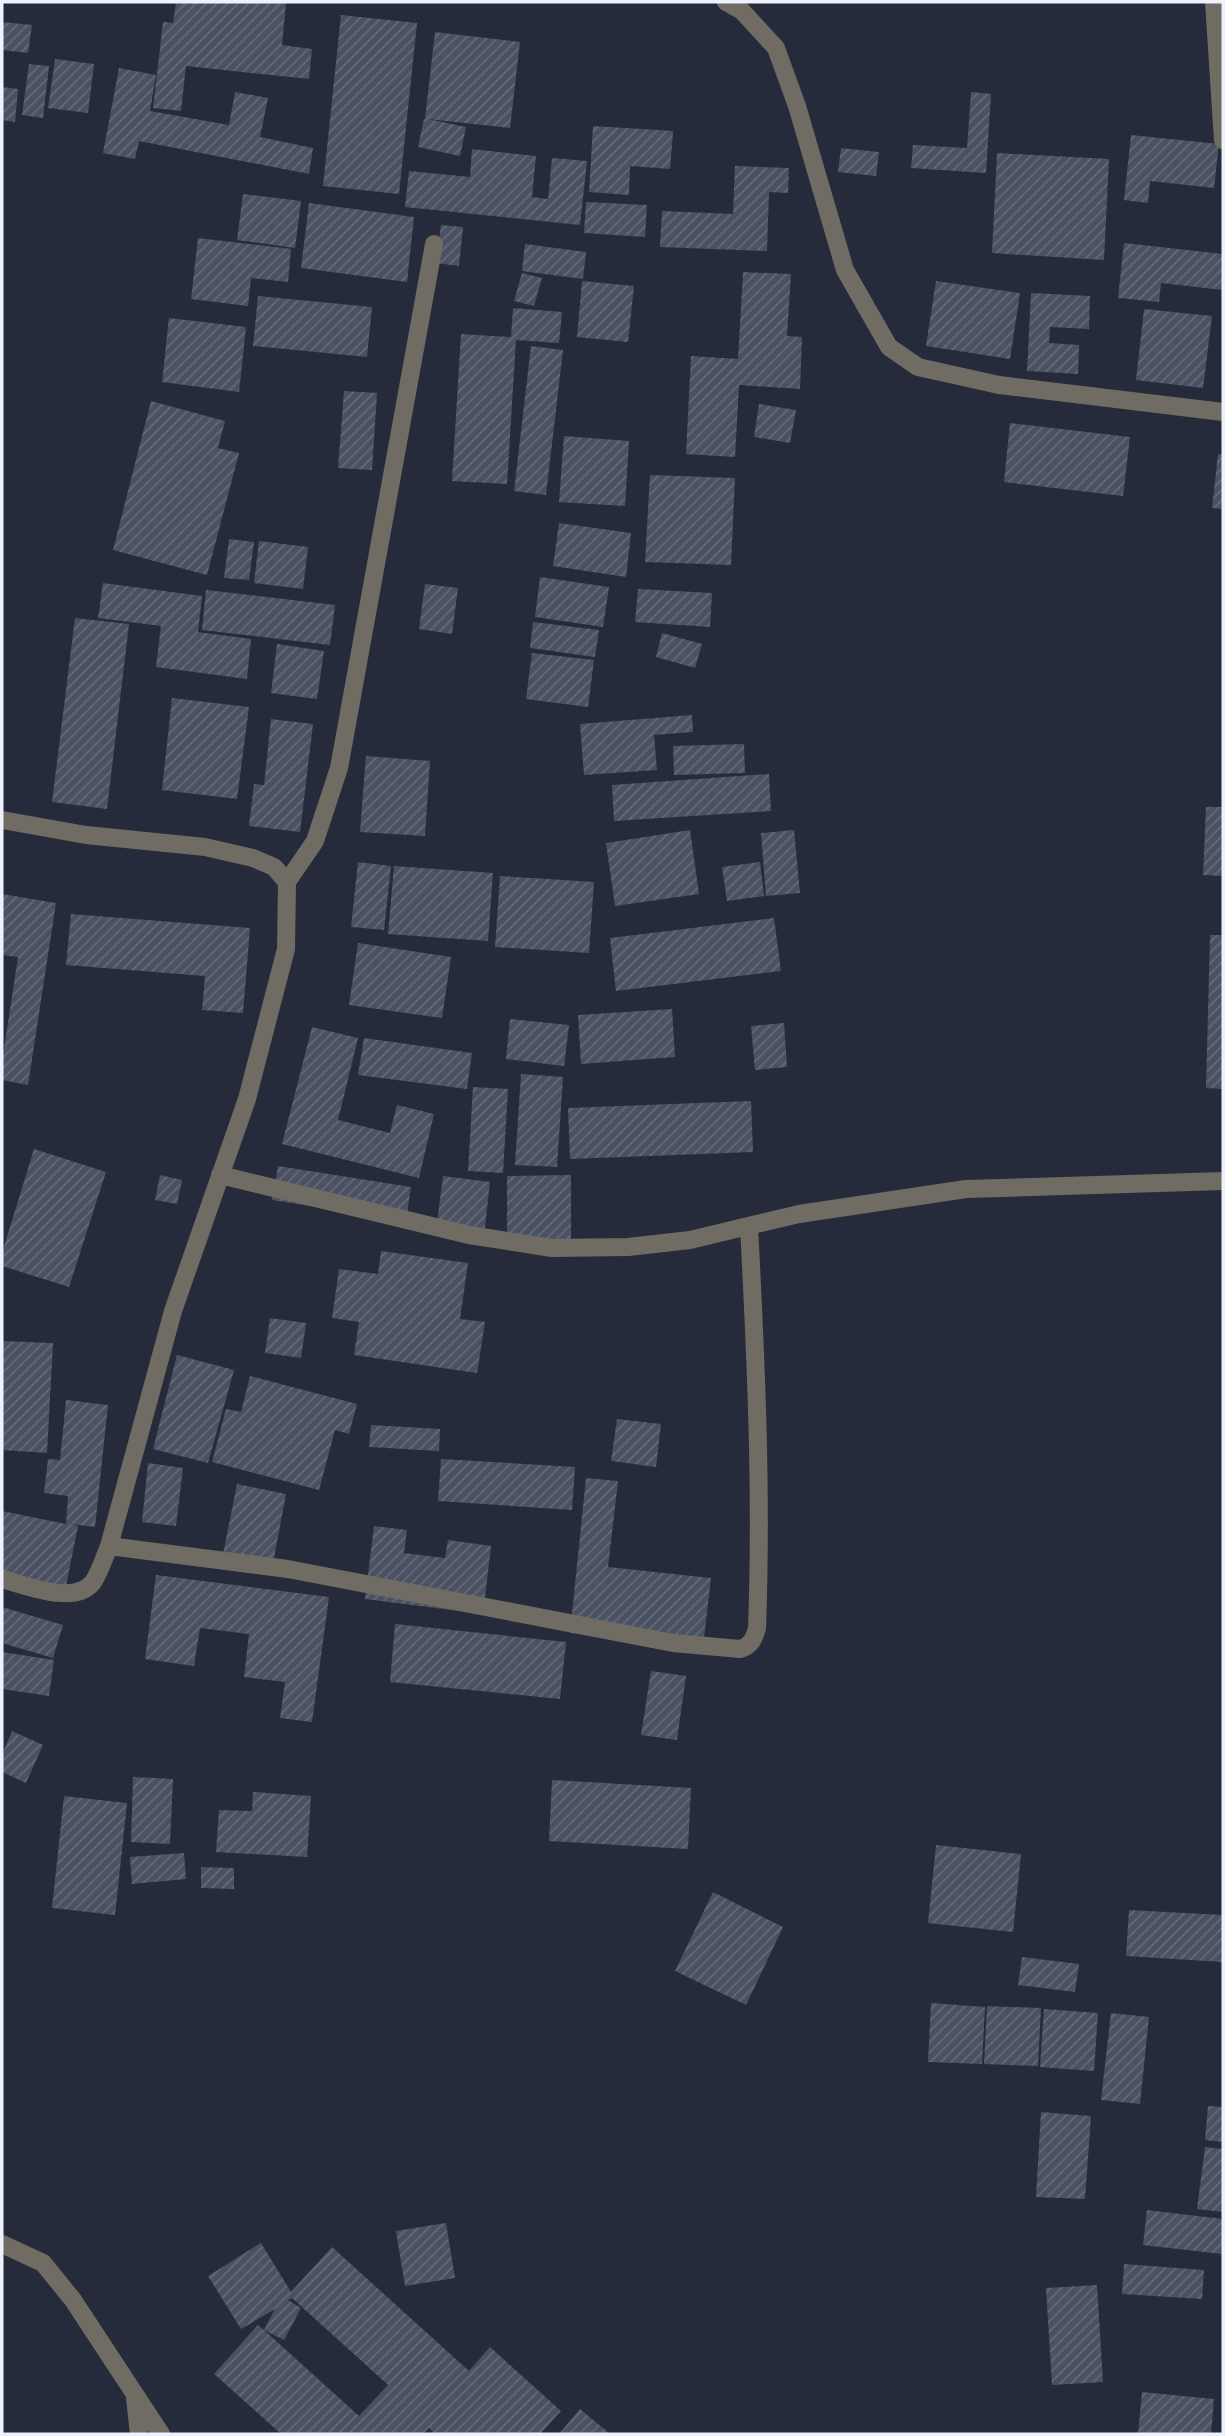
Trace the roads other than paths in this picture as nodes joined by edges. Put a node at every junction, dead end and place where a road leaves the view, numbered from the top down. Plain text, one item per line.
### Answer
1 (726, 2) edge
2 (1214, 2) edge
3 (743, 6) edge
4 (1223, 140) edge
5 (434, 244) dead end
6 (1223, 412) edge
7 (2, 820) edge
8 (288, 882) junction
9 (220, 1175) junction
10 (1223, 1181) edge
11 (749, 1226) junction
12 (109, 1546) junction
13 (2, 1579) edge
14 (2, 2244) edge
15 (135, 2394) junction
16 (139, 2434) edge
17 (161, 2434) edge

1 - 3 street
2 - 4 street
3 - 6 street
5 - 8 street
7 - 8 street
8 - 9 street
9 - 11 street
9 - 12 street
10 - 11 street
11 - 12 street
12 - 13 street
14 - 15 street
15 - 16 street
15 - 17 street

